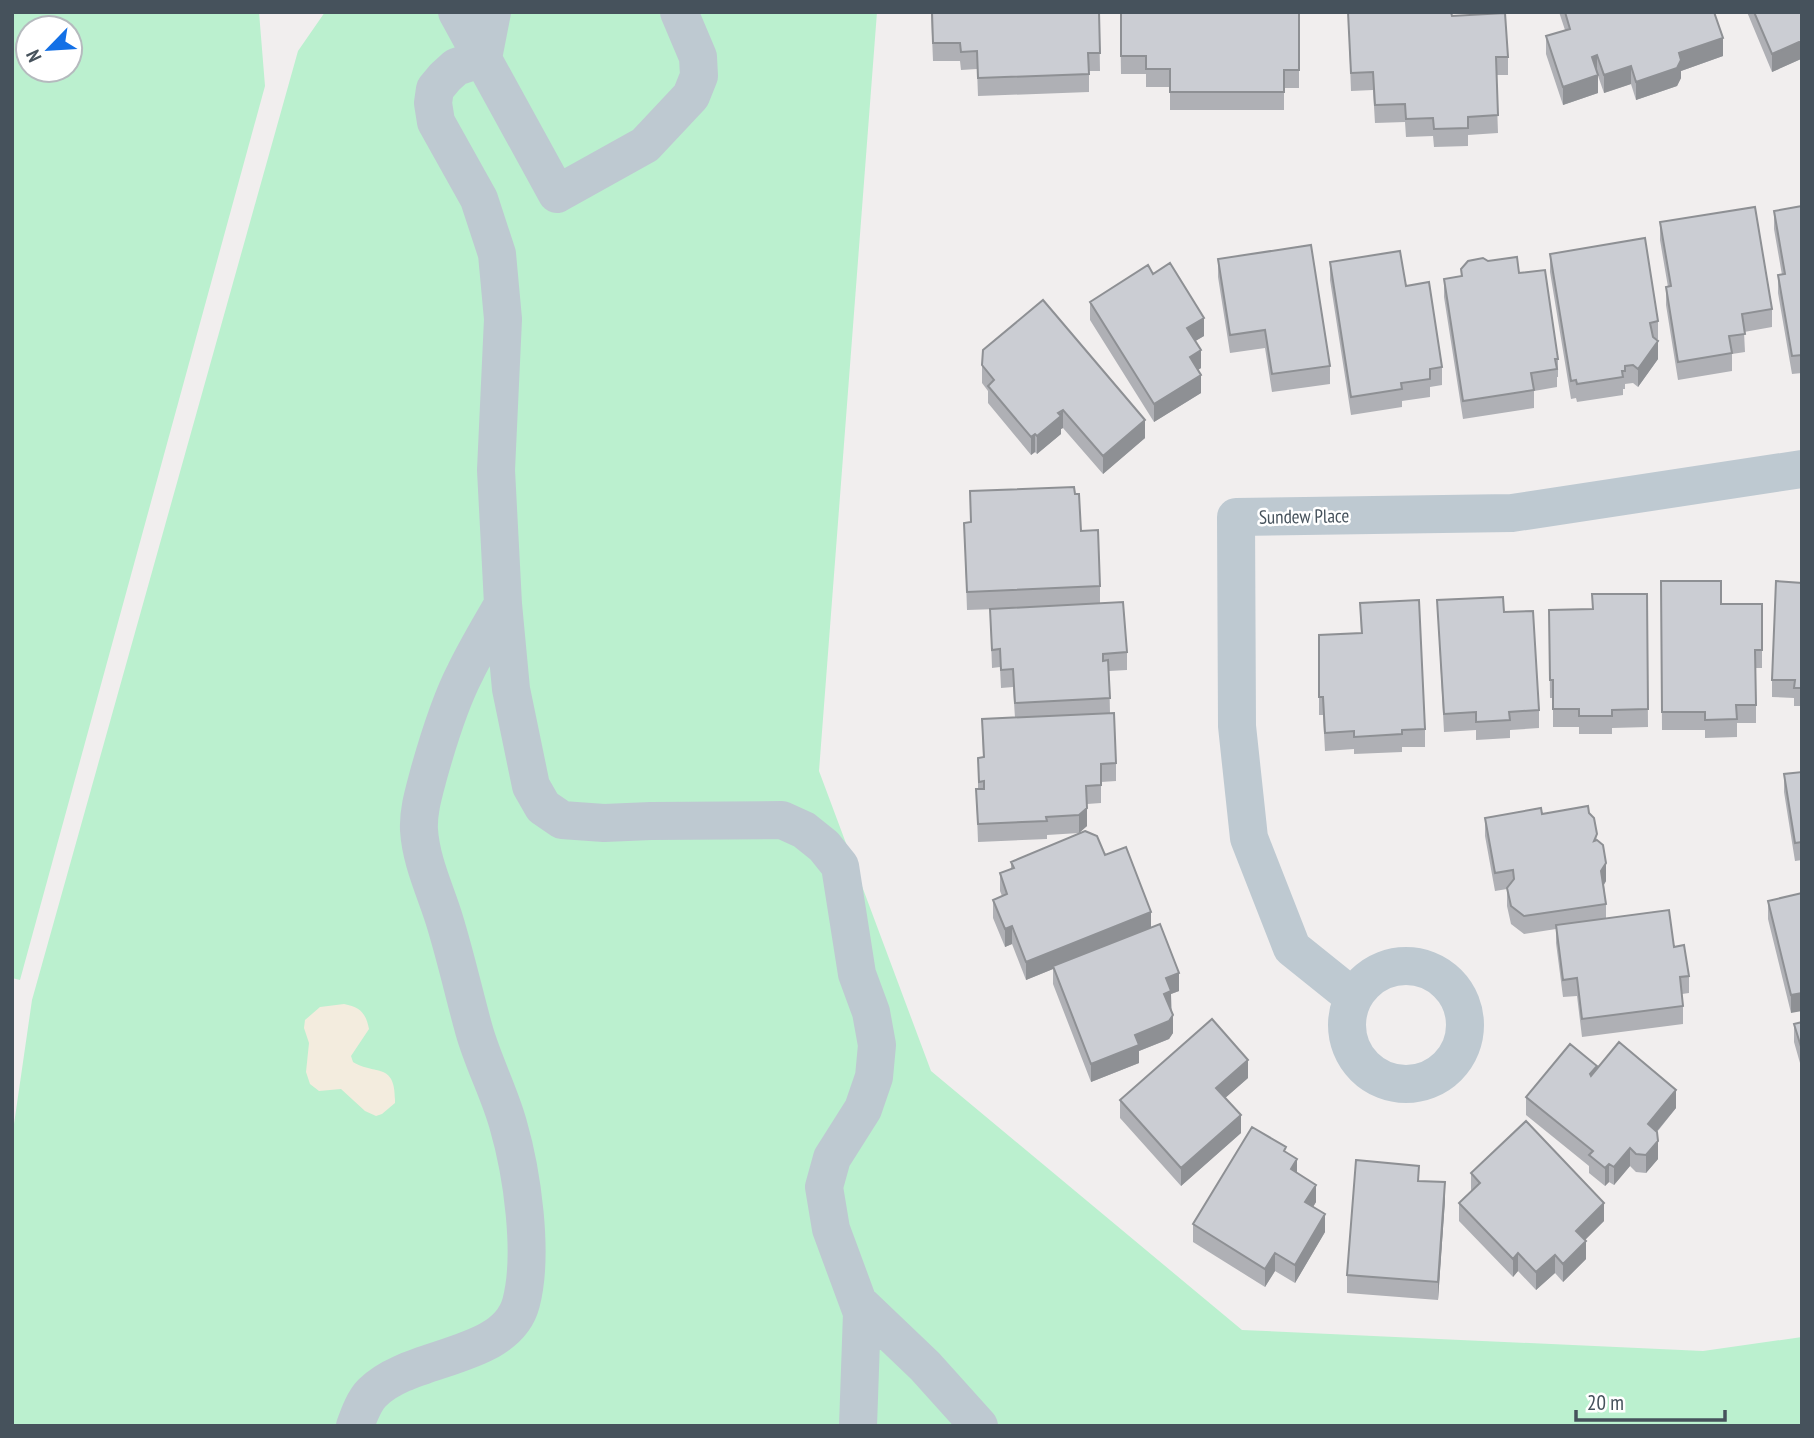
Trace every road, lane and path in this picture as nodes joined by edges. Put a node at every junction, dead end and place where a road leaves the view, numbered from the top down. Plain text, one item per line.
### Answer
1 (457, 12) edge
2 (492, 12) edge
3 (679, 12) edge
4 (483, 58) junction
5 (1802, 470) edge
6 (503, 604) junction
7 (1353, 997) dead end
8 (859, 1303) junction
9 (355, 1426) edge
10 (859, 1426) edge
11 (979, 1426) edge

1 - 4 street
2 - 4 street
3 - 4 street
4 - 6 street
5 - 7 street, Sundew Place
6 - 8 street
6 - 9 street
8 - 10 street
8 - 11 street

